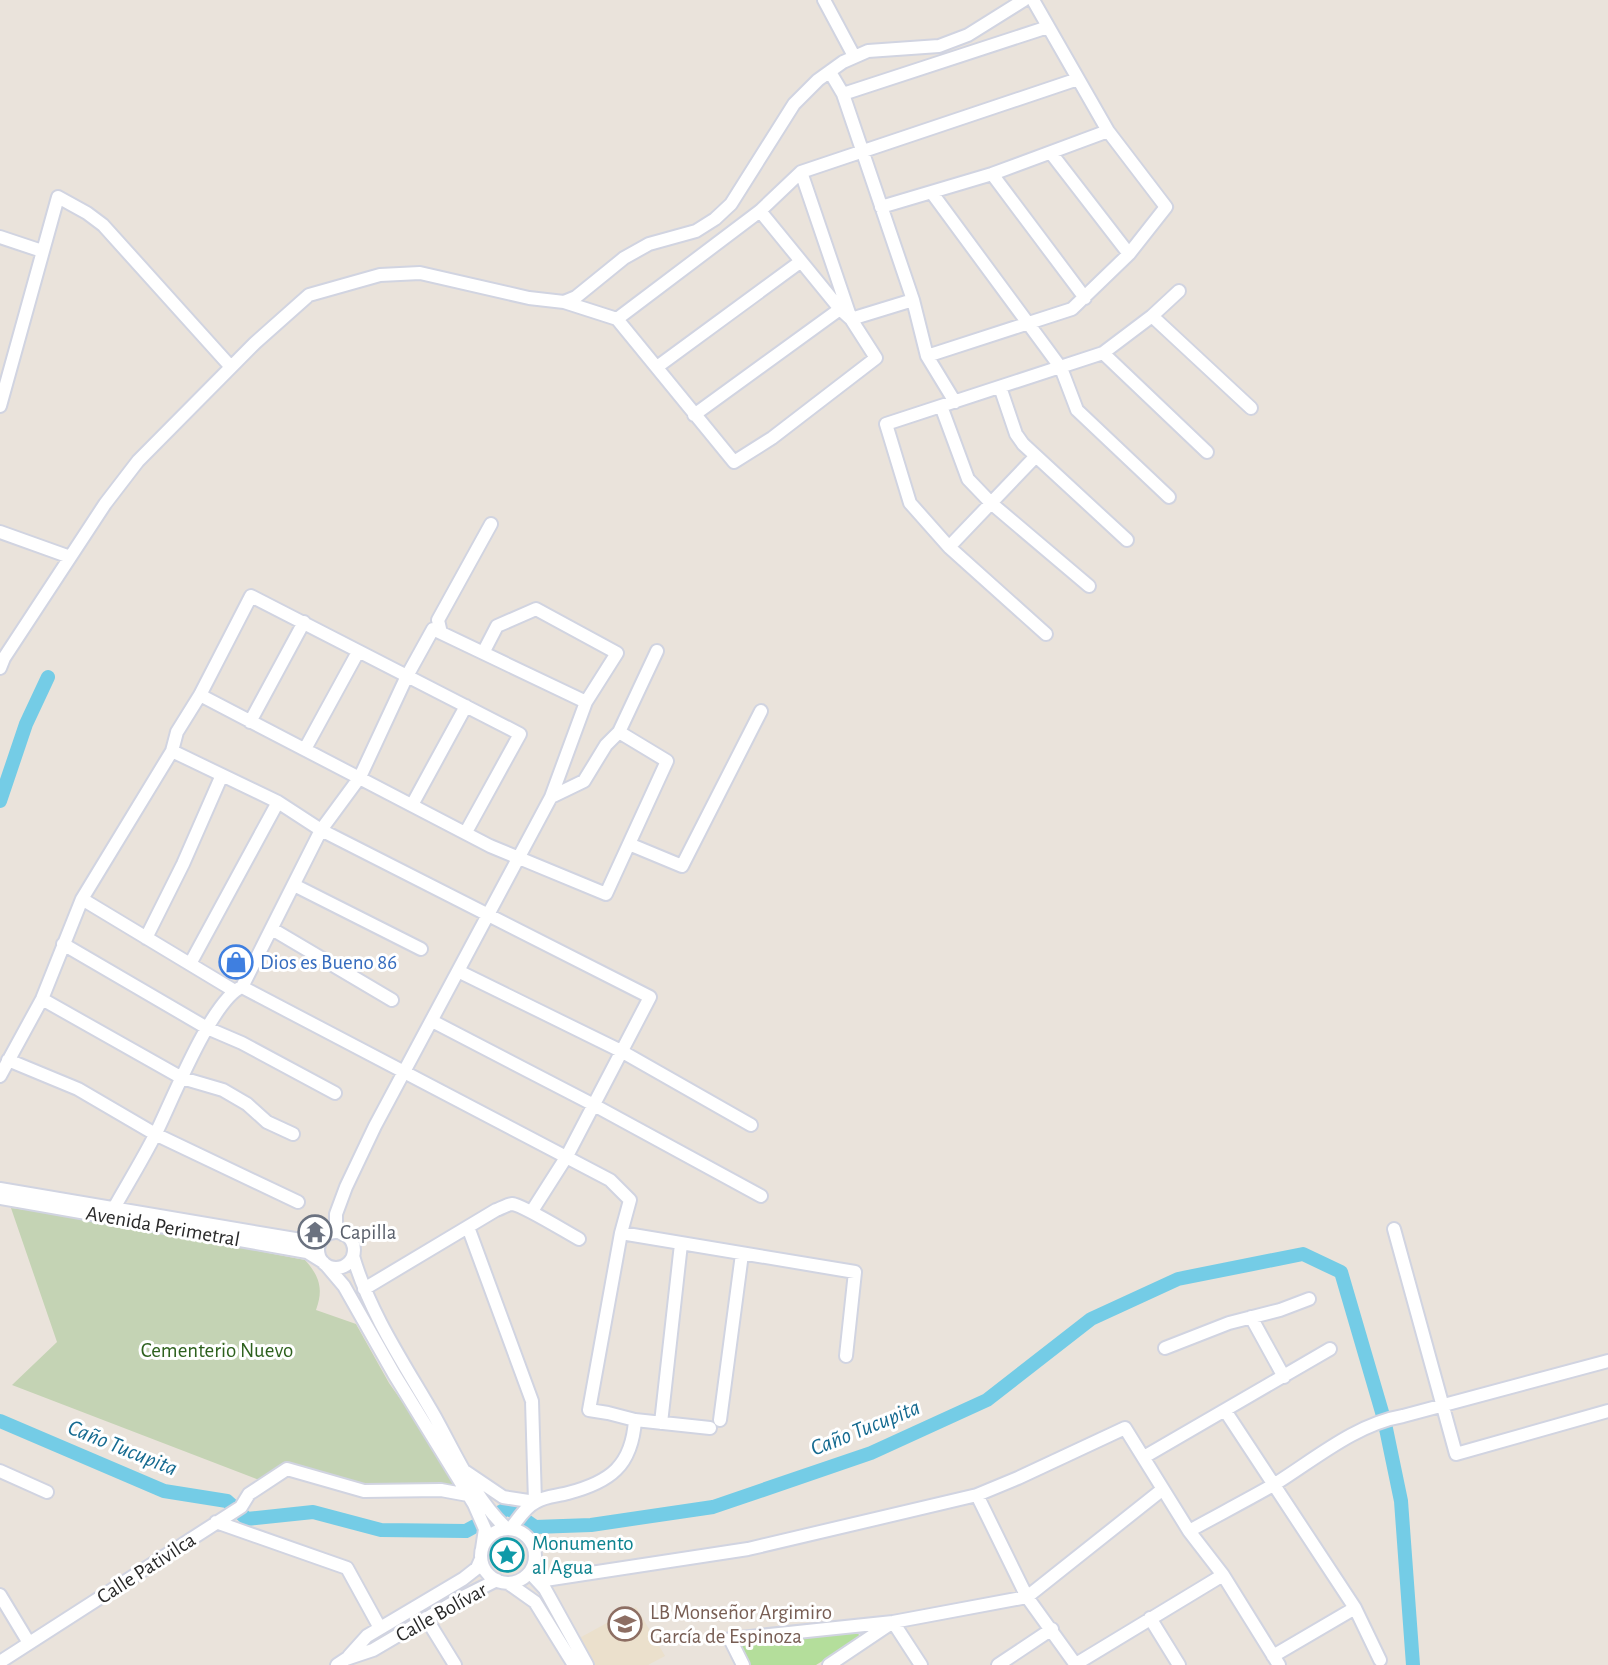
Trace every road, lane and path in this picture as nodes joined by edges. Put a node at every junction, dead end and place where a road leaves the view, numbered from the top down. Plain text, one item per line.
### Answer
1 (824, 0) edge
2 (1024, 0) edge
3 (1033, 0) edge
4 (1048, 27) junction
5 (854, 56) junction
6 (830, 72) junction
7 (1077, 79) junction
8 (844, 94) junction
9 (1108, 131) junction
10 (862, 152) junction
11 (1051, 153) junction
12 (801, 172) junction
13 (992, 174) junction
14 (932, 193) junction
15 (881, 207) junction
16 (760, 211) junction
17 (0, 237) edge
18 (42, 251) junction
19 (1129, 254) junction
20 (800, 262) junction
21 (1179, 291) dead end
22 (1085, 298) junction
23 (913, 300) junction
24 (564, 302) junction
25 (840, 309) junction
26 (1152, 317) junction
27 (617, 319) junction
28 (851, 319) junction
29 (1030, 323) junction
30 (1103, 354) junction
31 (927, 356) junction
32 (231, 367) junction
33 (657, 367) junction
34 (1061, 368) junction
35 (1000, 387) junction
36 (955, 402) junction
37 (0, 406) edge
38 (941, 406) junction
39 (1251, 408) dead end
40 (694, 415) junction
41 (1208, 452) dead end
42 (1036, 456) junction
43 (1169, 497) dead end
44 (991, 503) junction
45 (491, 524) dead end
46 (0, 532) edge
47 (1127, 540) dead end
48 (949, 547) junction
49 (70, 557) junction
50 (1089, 586) dead end
51 (304, 622) junction
52 (441, 633) junction
53 (1046, 634) dead end
54 (657, 651) dead end
55 (358, 652) junction
56 (483, 653) junction
57 (0, 668) edge
58 (407, 676) junction
59 (200, 695) junction
60 (586, 702) junction
61 (466, 706) junction
62 (761, 711) dead end
63 (250, 722) junction
64 (619, 732) junction
65 (305, 749) junction
66 (172, 751) junction
67 (222, 775) junction
68 (360, 777) junction
69 (551, 797) junction
70 (278, 802) junction
71 (412, 805) junction
72 (321, 830) junction
73 (466, 832) junction
74 (629, 844) junction
75 (517, 857) junction
76 (294, 885) junction
77 (82, 899) junction
78 (487, 914) junction
79 (272, 929) junction
80 (146, 938) junction
81 (63, 944) junction
82 (421, 948) dead end
83 (190, 964) junction
84 (458, 971) junction
85 (237, 989) junction
86 (42, 999) junction
87 (392, 1000) dead end
88 (432, 1021) junction
89 (207, 1028) junction
90 (621, 1051) junction
91 (8, 1059) junction
92 (405, 1072) junction
93 (0, 1076) edge
94 (182, 1079) junction
95 (335, 1093) dead end
96 (592, 1104) junction
97 (751, 1125) dead end
98 (155, 1134) junction
99 (293, 1134) dead end
100 (567, 1156) junction
101 (0, 1189) edge
102 (761, 1196) dead end
103 (0, 1198) edge
104 (298, 1202) dead end
105 (114, 1208) junction
106 (532, 1211) junction
107 (468, 1227) junction
108 (1394, 1229) dead end
109 (621, 1233) junction
110 (342, 1234) junction
111 (324, 1237) junction
112 (579, 1239) dead end
113 (681, 1244) junction
114 (742, 1254) junction
115 (353, 1256) junction
116 (325, 1264) junction
117 (364, 1289) junction
118 (1309, 1299) dead end
119 (1251, 1317) junction
120 (1165, 1348) dead end
121 (1330, 1349) dead end
122 (846, 1356) dead end
123 (1608, 1361) edge
124 (1284, 1377) junction
125 (1442, 1404) junction
126 (1608, 1411) edge
127 (1226, 1412) junction
128 (635, 1420) junction
129 (661, 1423) junction
130 (1144, 1457) junction
131 (0, 1471) edge
132 (466, 1472) junction
133 (1273, 1485) junction
134 (1163, 1489) junction
135 (47, 1492) dead end
136 (468, 1495) junction
137 (977, 1495) junction
138 (536, 1502) junction
139 (487, 1517) junction
140 (216, 1522) junction
141 (515, 1522) junction
142 (1189, 1531) junction
143 (482, 1554) junction
144 (531, 1570) junction
145 (1223, 1575) junction
146 (503, 1582) junction
147 (0, 1595) edge
148 (1027, 1597) junction
149 (1355, 1608) junction
150 (426, 1618) junction
151 (1150, 1618) junction
152 (893, 1622) junction
153 (380, 1628) junction
154 (1052, 1629) junction
155 (29, 1643) junction
156 (1276, 1660) edge
157 (1380, 1660) dead end
158 (0, 1662) edge
159 (342, 1662) edge
160 (1076, 1664) edge
161 (455, 1665) edge
162 (574, 1665) edge
163 (587, 1665) edge
164 (743, 1665) edge
165 (829, 1665) edge
166 (921, 1665) edge
167 (998, 1665) edge
168 (1179, 1665) edge

1 - 5 street
2 - 5 street
3 - 4 street
4 - 7 street
4 - 8 street
5 - 6 street
6 - 8 street
6 - 24 street
7 - 9 street
7 - 10 street
8 - 10 street
9 - 11 street
9 - 19 street
10 - 12 street
10 - 15 street
11 - 13 street
11 - 19 street
12 - 16 street
12 - 28 street
13 - 14 street
13 - 22 street
14 - 15 street
14 - 29 street
15 - 23 street
16 - 20 street
16 - 27 street
17 - 18 street
18 - 32 street
18 - 37 street
19 - 22 street
20 - 25 street
20 - 33 street
21 - 26 street
22 - 29 street
23 - 28 street
23 - 31 street
24 - 27 street
24 - 32 street
25 - 28 street
25 - 40 street
26 - 30 street
26 - 39 street
27 - 33 street
28 - 40 street
29 - 31 street
29 - 34 street
30 - 34 street
30 - 41 street
31 - 36 street
32 - 49 street
33 - 40 street
34 - 35 street
34 - 43 street
35 - 36 street
35 - 42 street
36 - 38 street
38 - 44 street
38 - 48 street
42 - 44 street
42 - 47 street
44 - 48 street
44 - 50 street
45 - 52 street
46 - 49 street
48 - 53 street
49 - 57 street
51 - 55 street
51 - 59 street
51 - 63 street
52 - 56 street
52 - 58 street
54 - 64 street
55 - 58 street
55 - 65 street
56 - 60 street
56 - 60 street
58 - 61 street
58 - 68 street
59 - 63 street
59 - 66 street
60 - 69 street
61 - 71 street
61 - 73 street
62 - 74 street
63 - 65 street
64 - 69 street
64 - 74 street
65 - 68 street
66 - 67 street
66 - 77 street
67 - 70 street
67 - 80 street
68 - 71 street
68 - 72 street
69 - 75 street
70 - 72 street
70 - 83 street
71 - 73 street
72 - 76 street
72 - 78 street
73 - 75 street
74 - 75 street
75 - 78 street
76 - 79 street
76 - 82 street
77 - 80 street
77 - 81 street
78 - 84 street
78 - 90 street
79 - 85 street
79 - 87 street
80 - 83 street
81 - 86 street
81 - 89 street
83 - 85 street
84 - 88 street
84 - 90 street
85 - 89 street
85 - 92 street
86 - 91 street
86 - 94 street
88 - 92 street
88 - 96 street
89 - 94 street
89 - 95 street
90 - 96 street
90 - 97 street
91 - 93 street
91 - 98 street
92 - 100 street
92 - 110 street
94 - 98 street
94 - 99 street
96 - 100 street
96 - 102 street
98 - 104 street
98 - 105 street
100 - 106 street
100 - 109 street
101 - 105 street, Avenida Perimetral
103 - 116 street, Avenida Perimetral
105 - 111 street, Avenida Perimetral
106 - 107 street
106 - 112 street
107 - 117 street
107 - 138 street
108 - 125 street
109 - 113 street
109 - 128 street
110 - 111 street
110 - 115 street
111 - 116 street
113 - 114 street
113 - 129 street
114 - 122 street
114 - 129 street
115 - 116 street
115 - 117 street
116 - 136 street
117 - 132 street
118 - 119 street
119 - 120 street
119 - 124 street
121 - 124 street
123 - 125 street
124 - 127 street
125 - 126 street
125 - 133 street
127 - 130 street
127 - 133 street
128 - 129 street
128 - 138 street
130 - 134 street
130 - 137 street
131 - 135 street
132 - 138 street
132 - 139 street
133 - 142 street
133 - 149 street
134 - 142 street
134 - 148 street
136 - 139 street
136 - 140 street, Calle Pativilca
137 - 144 street
137 - 148 street
138 - 141 street
139 - 141 street
139 - 143 street
140 - 153 street
140 - 155 street, Calle Pativilca
141 - 143 street
141 - 144 street
142 - 145 street
143 - 146 street
143 - 153 street, Calle Bolívar
144 - 146 street
144 - 163 street
145 - 151 street
145 - 156 street
146 - 150 street, Calle Bolívar
146 - 162 street
147 - 155 street
148 - 152 street
148 - 154 street
149 - 156 street
149 - 157 street
150 - 159 street, Calle Bolívar
150 - 161 street
151 - 160 street
151 - 168 street
152 - 164 street
152 - 165 street
152 - 166 street
153 - 159 street, Calle Bolívar
154 - 160 street
154 - 167 street
155 - 158 street, Calle Pativilca

